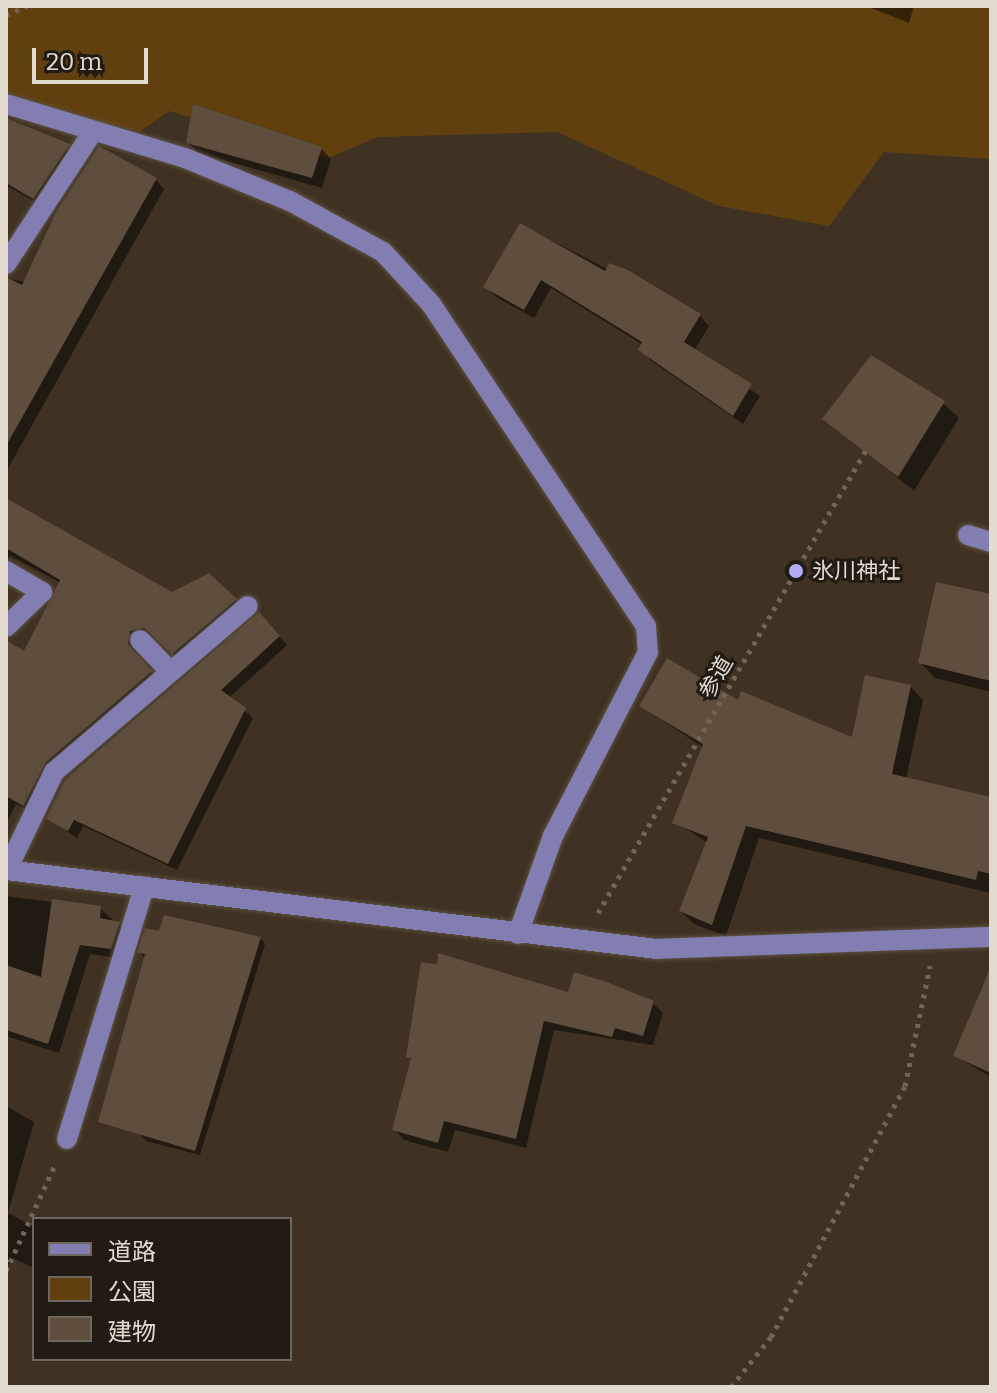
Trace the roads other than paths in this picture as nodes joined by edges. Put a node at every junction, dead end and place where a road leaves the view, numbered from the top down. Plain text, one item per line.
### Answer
1 (6, 104) edge
2 (92, 133) junction
3 (6, 264) edge
4 (968, 535) dead end
5 (991, 542) edge
6 (6, 571) edge
7 (248, 606) dead end
8 (6, 627) edge
9 (140, 640) dead end
10 (168, 669) junction
11 (6, 870) edge
12 (144, 887) junction
13 (518, 934) junction
14 (991, 937) edge
15 (67, 1139) road end

1 - 2 street
2 - 3 street
2 - 13 street
4 - 5 street
6 - 8 street
7 - 10 street
9 - 10 street
10 - 11 street
11 - 12 street
12 - 13 street
12 - 15 street
13 - 14 street

